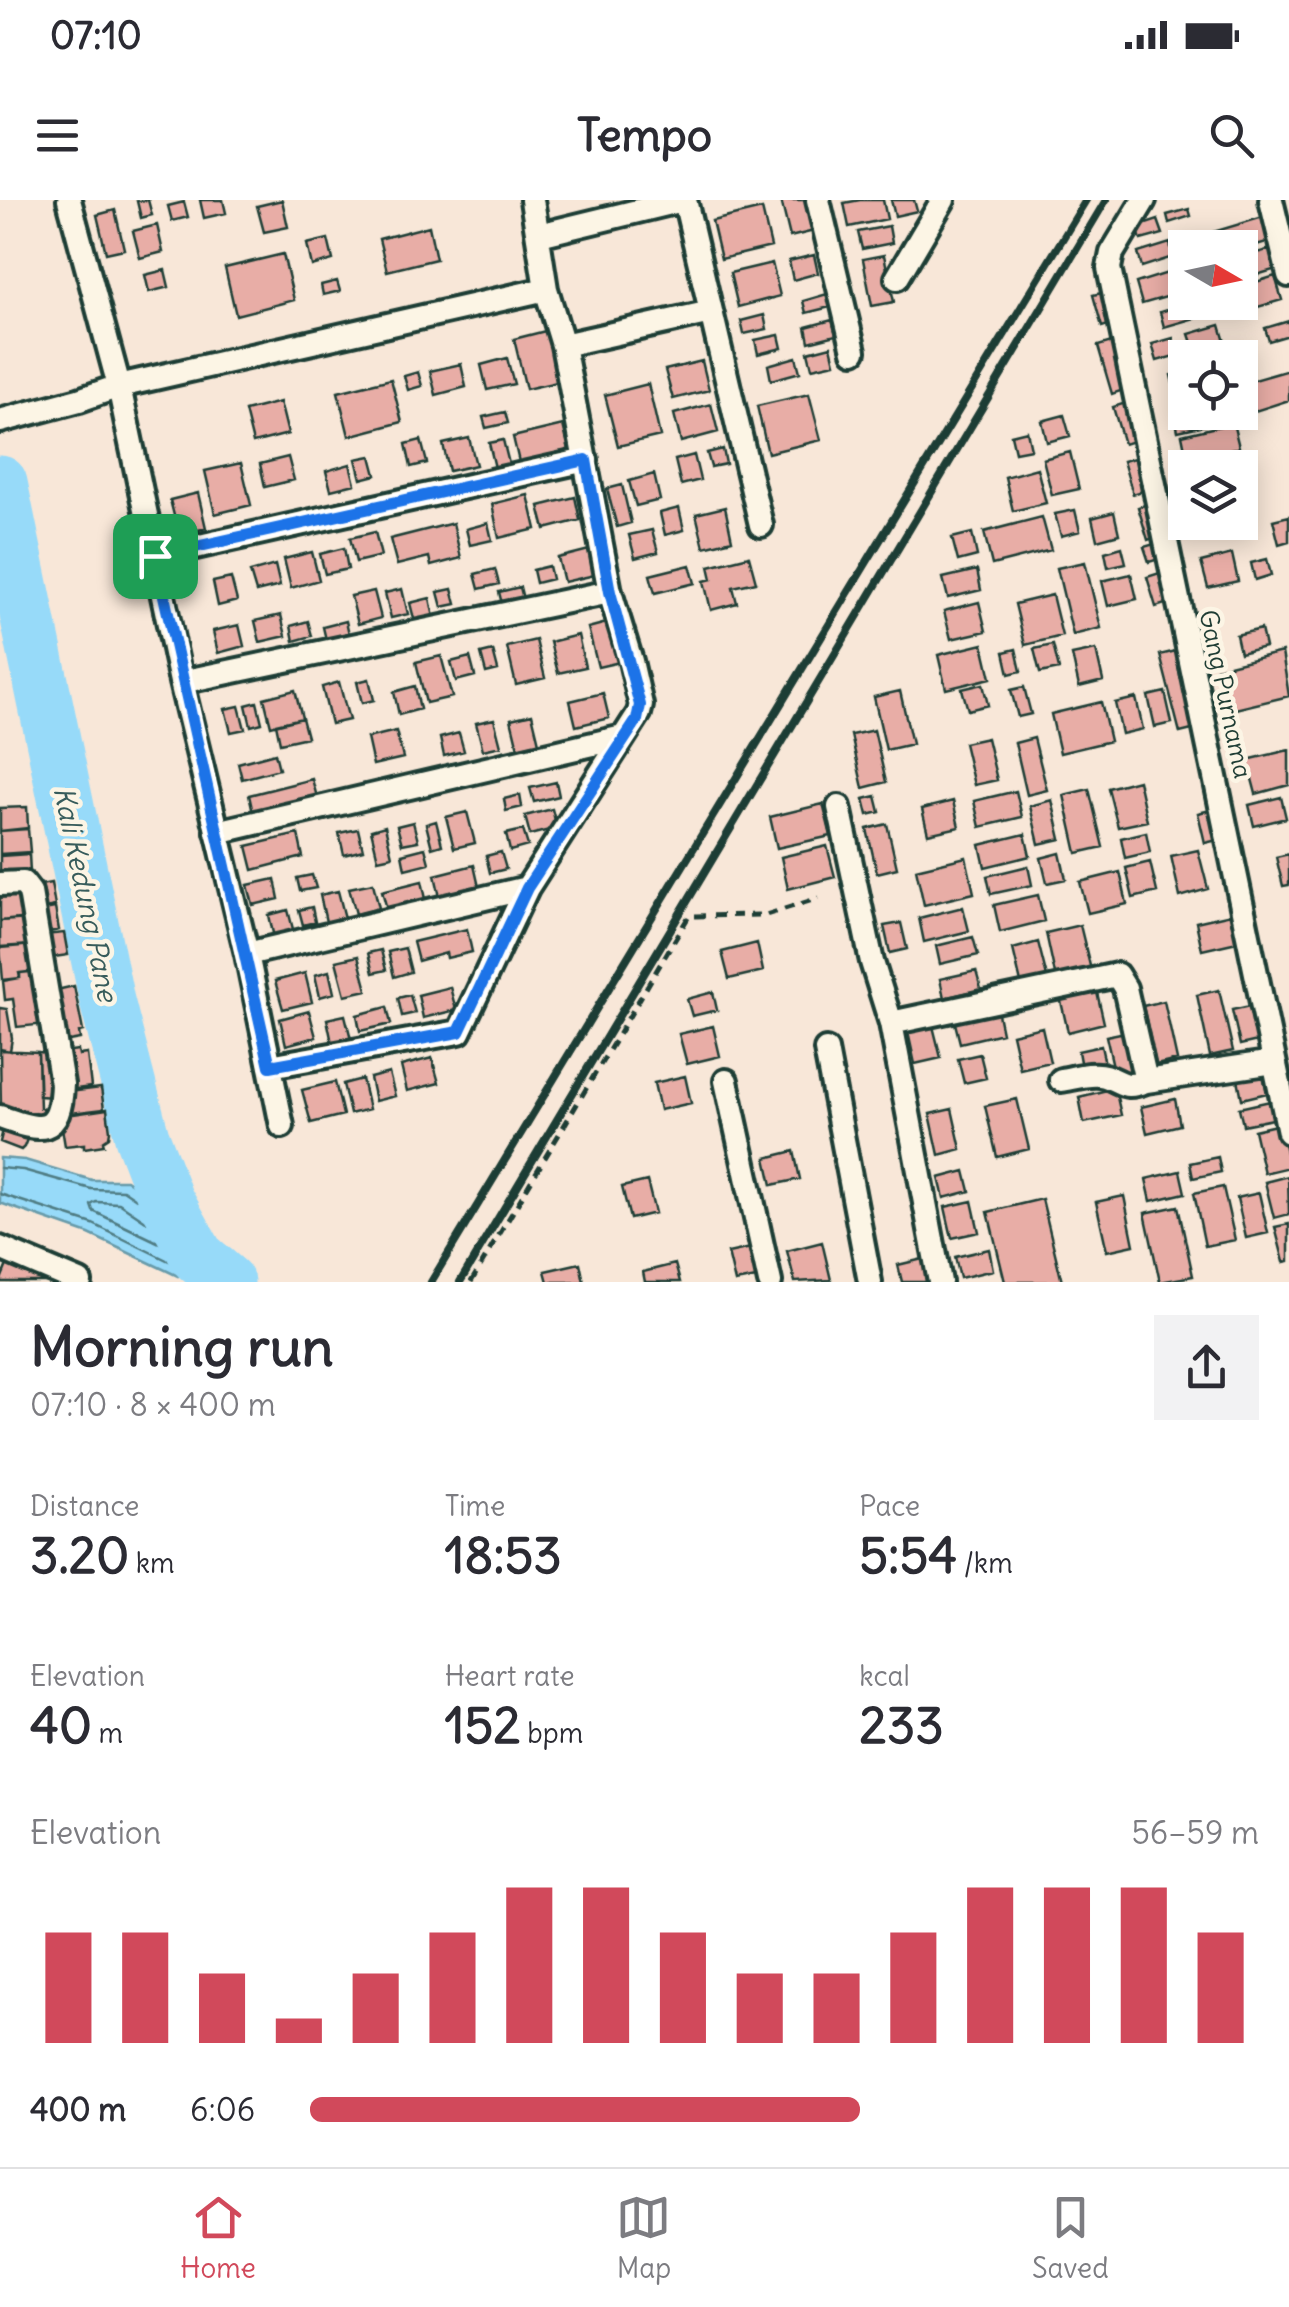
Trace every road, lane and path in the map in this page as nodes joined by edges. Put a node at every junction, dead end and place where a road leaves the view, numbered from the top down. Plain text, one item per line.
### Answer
1 (69, 200) edge
2 (532, 200) edge
3 (684, 200) edge
4 (818, 200) edge
5 (1144, 200) edge
6 (1270, 200) edge
7 (934, 206) edge
8 (539, 235) junction
9 (1289, 275) edge
10 (898, 278) dead end
11 (546, 289) junction
12 (711, 312) junction
13 (563, 345) junction
14 (854, 352) dead end
15 (119, 386) junction
16 (0, 421) edge
17 (586, 460) junction
18 (761, 525) dead end
19 (155, 556) junction
20 (610, 592) junction
21 (181, 682) junction
22 (624, 736) junction
23 (839, 807) dead end
24 (217, 832) junction
25 (0, 884) edge
26 (527, 888) junction
27 (819, 898) dead end
28 (246, 954) junction
29 (892, 1023) junction
30 (826, 1050) dead end
31 (1274, 1062) junction
32 (270, 1066) junction
33 (1060, 1080) dead end
34 (726, 1081) dead end
35 (1146, 1081) junction
36 (0, 1117) edge
37 (282, 1126) dead end
38 (1289, 1132) edge
39 (0, 1248) edge
40 (80, 1282) edge
41 (471, 1282) edge
42 (770, 1282) edge
43 (870, 1282) edge
44 (940, 1282) edge

1 - 15 street
2 - 8 street
3 - 8 street
3 - 12 street
4 - 14 street
5 - 31 street, Gang Purnama
6 - 9 street
7 - 10 street
8 - 11 street
11 - 13 street
11 - 15 street
12 - 13 street
12 - 18 street
13 - 17 street
15 - 16 street
15 - 19 street
17 - 19 street
17 - 20 street
19 - 21 street
20 - 21 street
20 - 22 street
21 - 24 street
22 - 24 street
22 - 26 street
23 - 29 street
24 - 28 street
25 - 36 street
26 - 28 street
26 - 32 street
27 - 41 path
28 - 32 street
29 - 35 street
29 - 44 street
30 - 43 street
31 - 35 street
31 - 38 street, Gang Purnama
32 - 37 street
33 - 35 street
34 - 42 street
39 - 40 street

